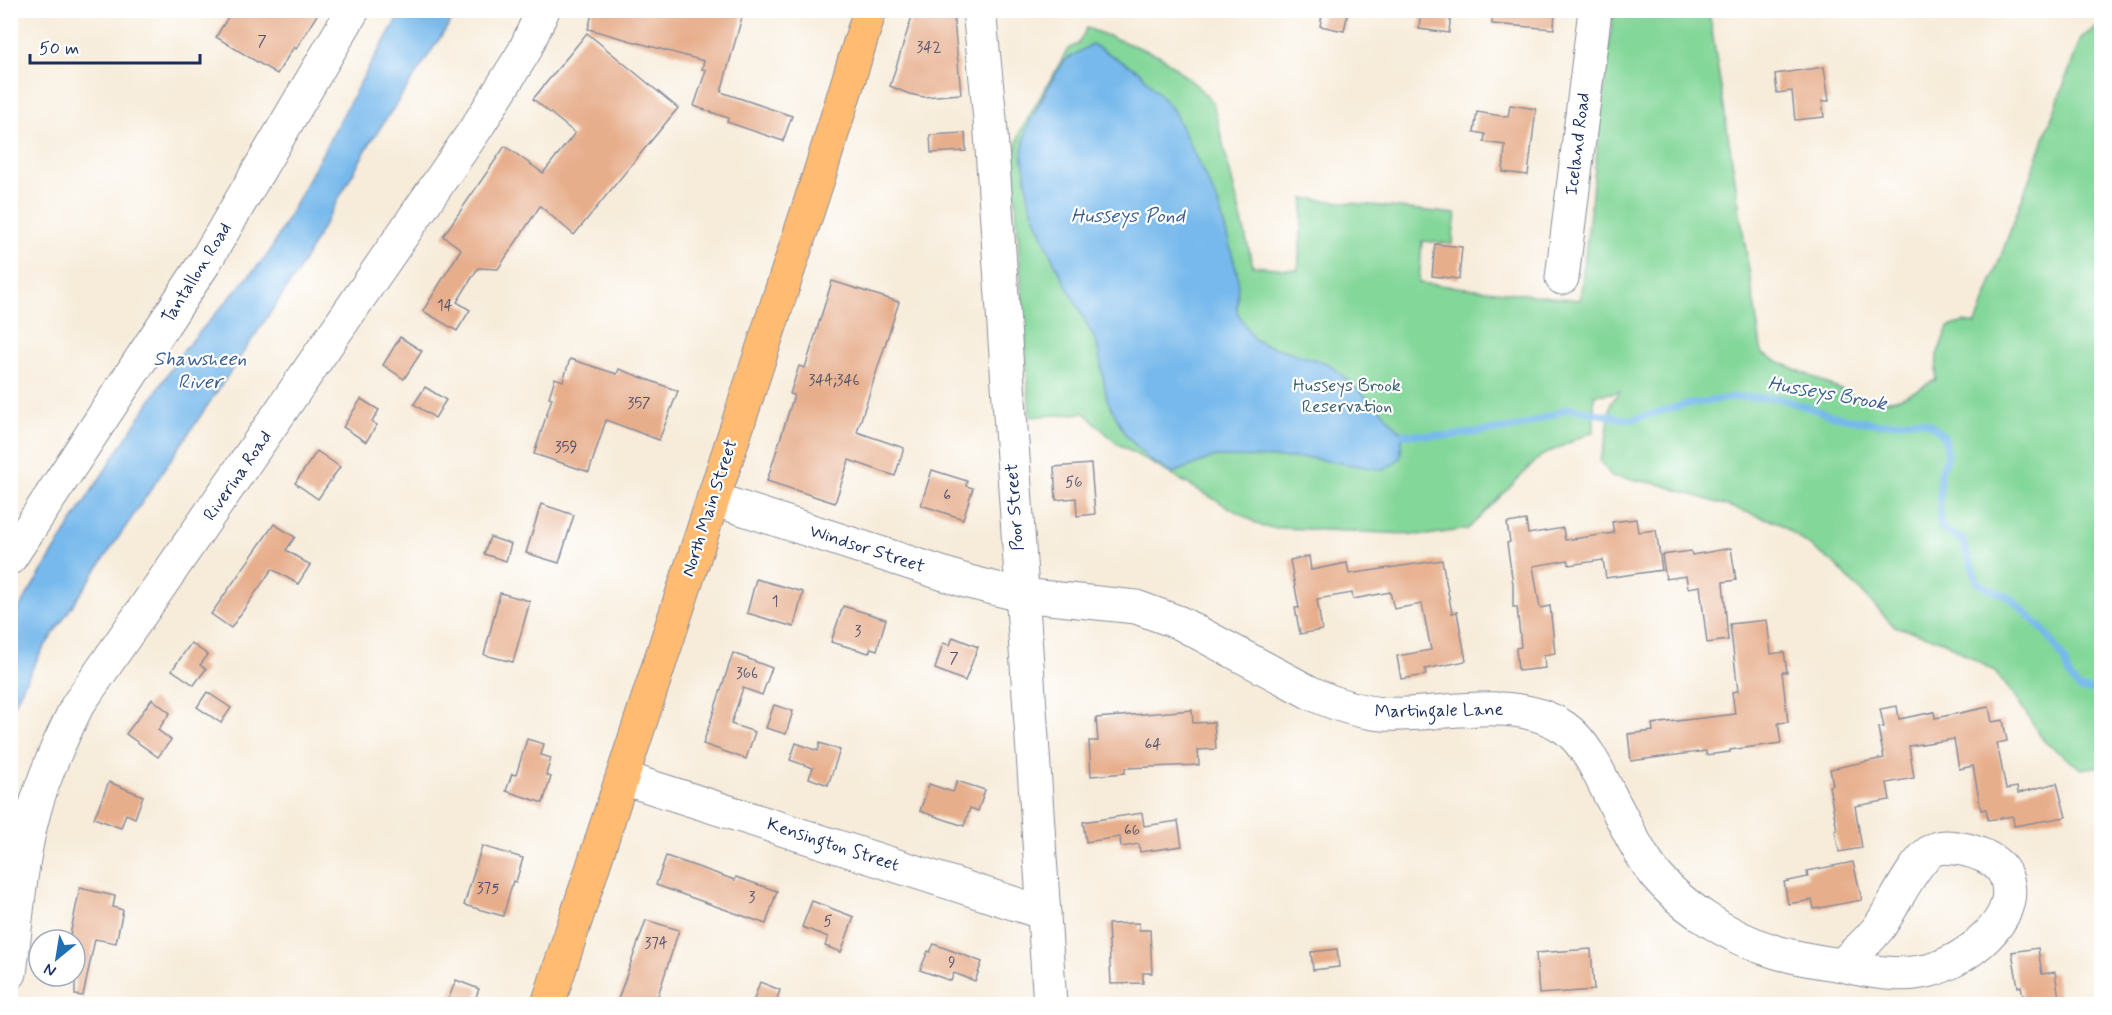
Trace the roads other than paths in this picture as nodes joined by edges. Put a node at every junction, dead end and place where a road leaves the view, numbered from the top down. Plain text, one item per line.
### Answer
1 (353, 10) edge
2 (543, 10) edge
3 (870, 10) edge
4 (979, 10) edge
5 (1595, 10) edge
6 (1562, 278) dead end
7 (713, 499) junction
8 (10, 558) edge
9 (1021, 595) junction
10 (623, 778) junction
11 (1044, 913) junction
12 (1842, 965) junction
13 (10, 973) edge
14 (548, 1005) edge
15 (1050, 1005) edge

1 - 8 street, Tantallon Road
2 - 13 street, Riverina Road
3 - 7 main road, North Main Street
4 - 9 street, Poor Street
5 - 6 street, Iceland Road
7 - 9 street, Windsor Street
7 - 10 main road, North Main Street
9 - 11 street, Poor Street
9 - 12 street, Martingale Lane
10 - 11 street, Kensington Street
10 - 14 main road, North Main Street
11 - 15 street, Poor Street
12 - 12 street, Martingale Lane

